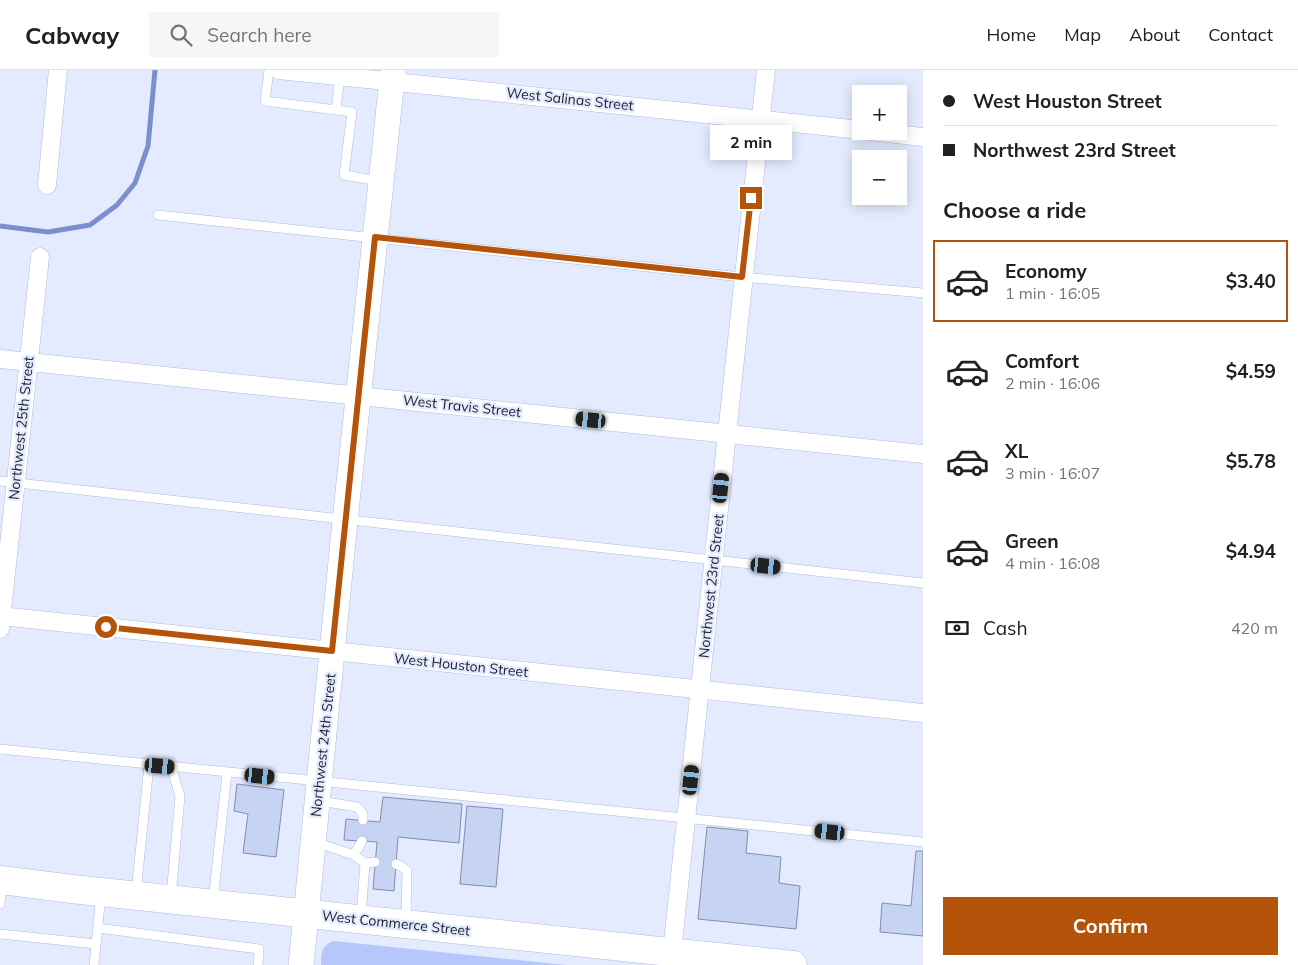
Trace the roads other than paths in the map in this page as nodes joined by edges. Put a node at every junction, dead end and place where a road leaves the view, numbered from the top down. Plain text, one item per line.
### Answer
1 (58, 70) edge
2 (269, 70) edge
3 (279, 70) edge
4 (766, 70) edge
5 (393, 75) edge
6 (340, 76) junction
7 (336, 110) junction
8 (760, 119) junction
9 (852, 129) edge
10 (907, 135) edge
11 (923, 137) edge
12 (381, 181) junction
13 (47, 185) dead end
14 (158, 215) dead end
15 (375, 237) junction
16 (40, 257) dead end
17 (742, 277) junction
18 (923, 293) edge
19 (0, 359) edge
20 (28, 362) junction
21 (358, 395) junction
22 (727, 435) junction
23 (923, 454) edge
24 (7, 482) edge
25 (345, 521) junction
26 (713, 560) junction
27 (923, 582) edge
28 (0, 621) edge
29 (332, 651) junction
30 (700, 691) junction
31 (923, 713) edge
32 (0, 749) edge
33 (149, 765) junction
34 (171, 767) junction
35 (227, 773) junction
36 (318, 791) junction
37 (687, 817) junction
38 (363, 820) dead end
39 (362, 841) dead end
40 (313, 842) junction
41 (923, 842) edge
42 (354, 855) junction
43 (396, 864) dead end
44 (1, 888) edge
45 (102, 892) junction
46 (136, 895) junction
47 (170, 899) junction
48 (212, 903) junction
49 (306, 914) junction
50 (361, 919) junction
51 (406, 924) junction
52 (98, 928) junction
53 (0, 934) edge
54 (96, 944) junction
55 (672, 952) junction
56 (94, 965) edge
57 (258, 965) edge
58 (301, 965) edge
59 (793, 965) edge

1 - 13 street
2 - 7 lane
3 - 6 street, West Salinas Street
4 - 8 street, Northwest 23rd Street
5 - 6 street, West Salinas Street
5 - 8 street, West Salinas Street
5 - 12 main road, Northwest 24th Street
6 - 7 lane
7 - 12 lane
8 - 9 street, West Salinas Street
8 - 17 street, Northwest 23rd Street
10 - 11 street
12 - 15 main road, Northwest 24th Street
14 - 15 lane
15 - 17 lane
15 - 21 main road, Northwest 24th Street
16 - 20 street, Northwest 25th Street
17 - 18 lane
17 - 22 street, Northwest 23rd Street
19 - 20 street, West Travis Street
20 - 21 street, West Travis Street
20 - 24 street, Northwest 25th Street
21 - 22 street, West Travis Street
21 - 25 main road, Northwest 24th Street
22 - 23 street, West Travis Street
22 - 26 street, Northwest 23rd Street
24 - 25 lane
24 - 28 street, Northwest 25th Street
25 - 26 lane
25 - 29 main road, Northwest 24th Street
26 - 27 lane
26 - 30 street, Northwest 23rd Street
28 - 29 street, West Houston Street
29 - 30 street, West Houston Street
29 - 36 main road, Northwest 24th Street
30 - 31 street, West Houston Street
30 - 37 street, Northwest 23rd Street
32 - 33 lane
33 - 34 lane
33 - 46 lane
34 - 35 lane
34 - 47 lane
35 - 36 lane
35 - 48 lane
36 - 37 lane
36 - 38 lane
36 - 40 main road, Northwest 24th Street
37 - 41 lane
37 - 55 street, Northwest 23rd Street
39 - 42 lane
40 - 42 lane
40 - 49 main road, Northwest 24th Street
42 - 50 lane
43 - 51 lane
44 - 45 main road, West Commerce Street
45 - 46 main road, West Commerce Street
45 - 52 lane
46 - 47 main road, West Commerce Street
47 - 48 main road, West Commerce Street
48 - 49 main road, West Commerce Street
49 - 50 main road, West Commerce Street
49 - 58 main road, Northwest 24th Street
50 - 51 main road, West Commerce Street
51 - 55 main road, West Commerce Street
52 - 54 lane
52 - 57 lane
53 - 54 lane
54 - 56 lane
55 - 59 main road, West Commerce Street

